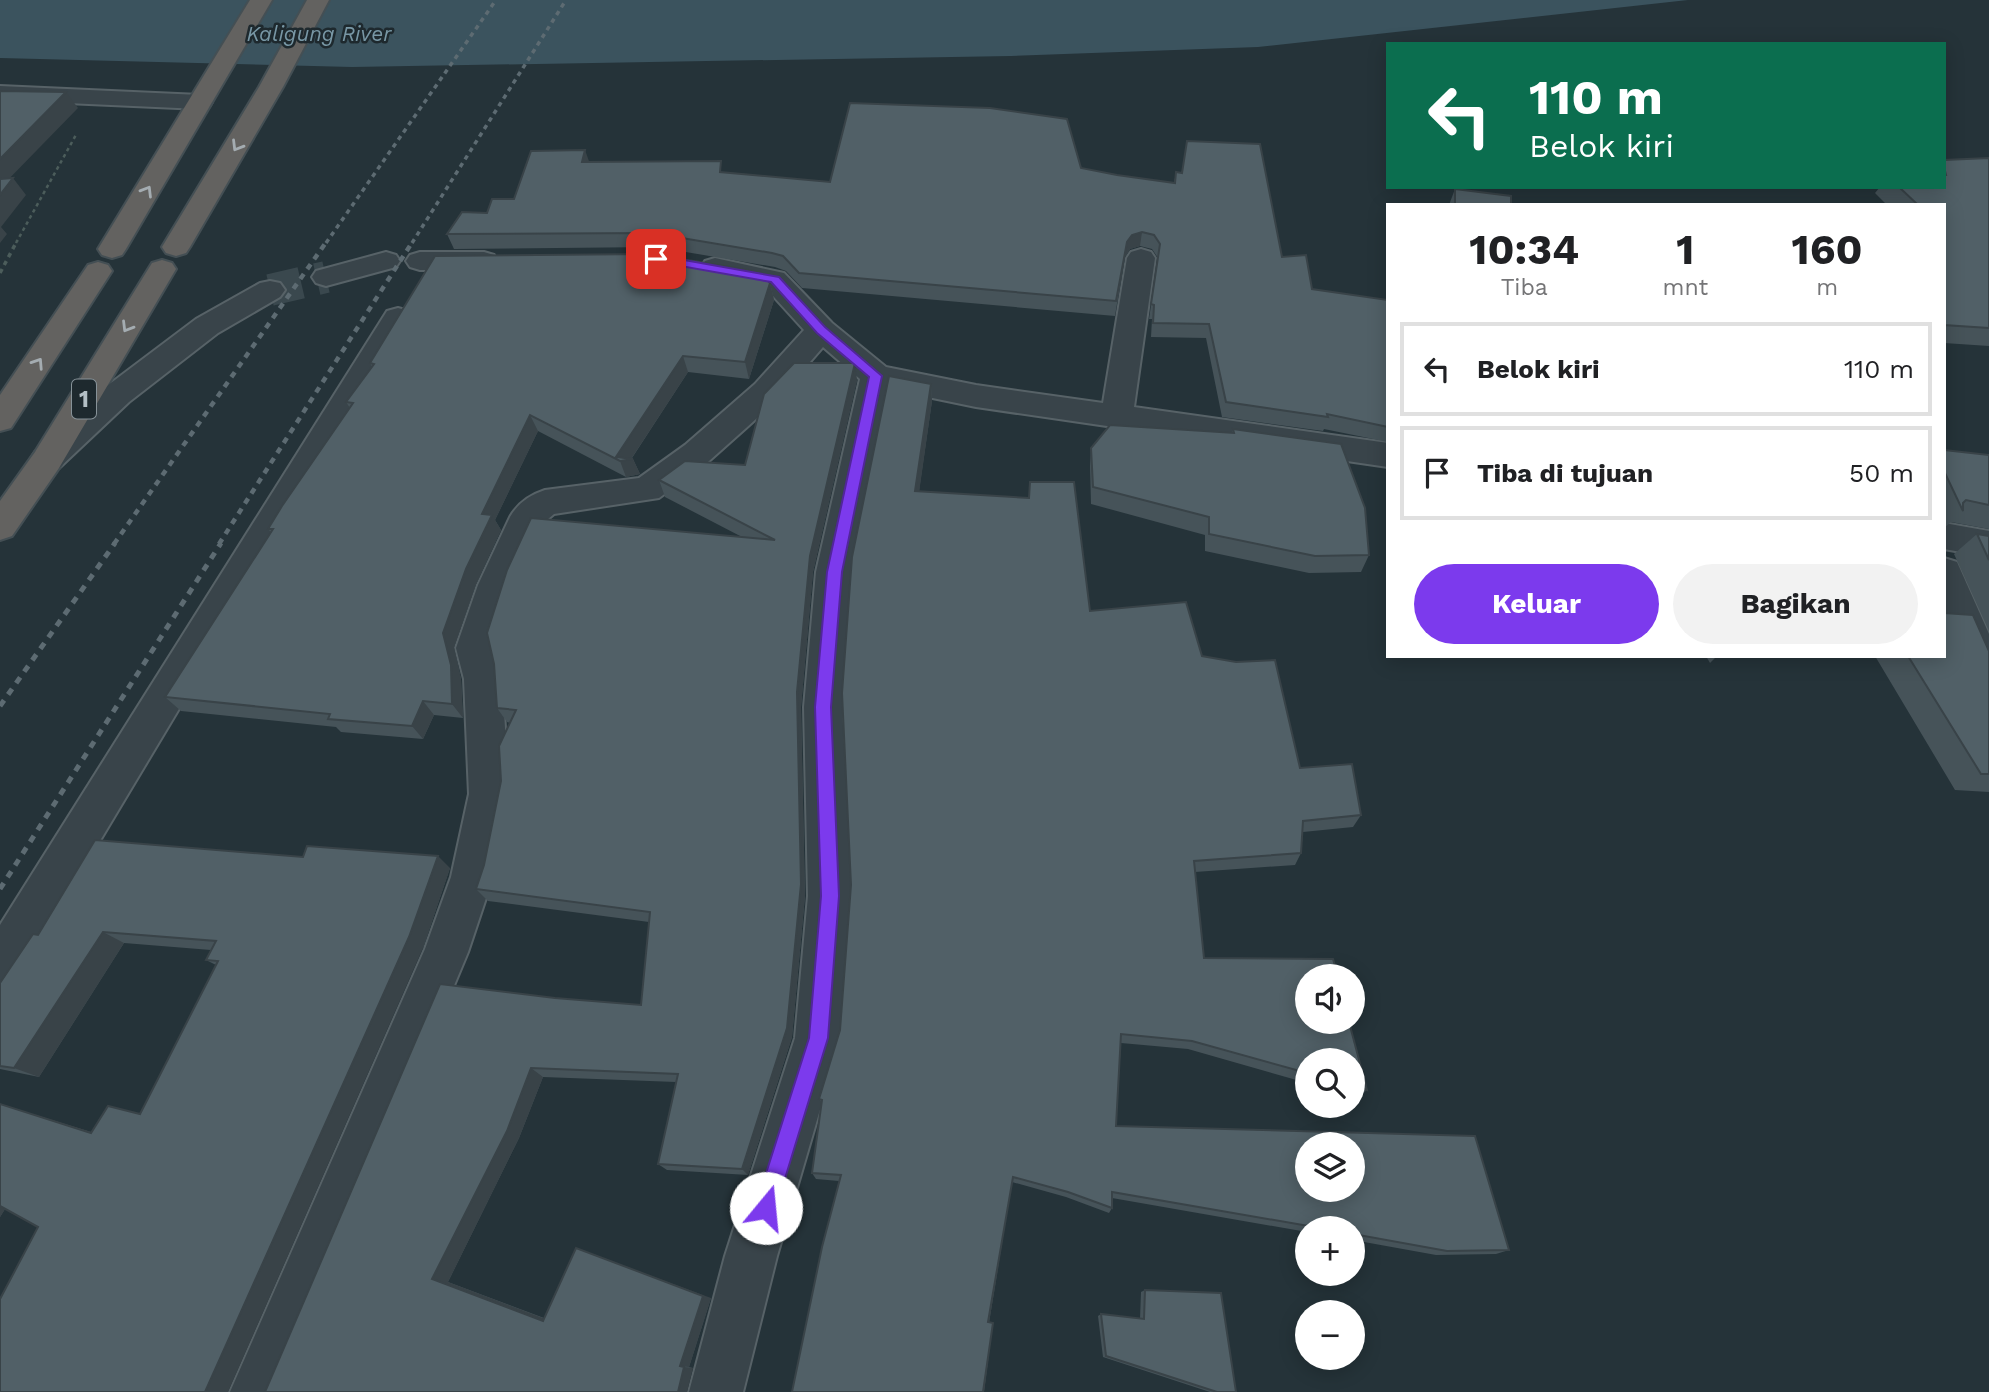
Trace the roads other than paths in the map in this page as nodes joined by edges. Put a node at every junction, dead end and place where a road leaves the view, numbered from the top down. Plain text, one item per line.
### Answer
1 (261, 0) edge
2 (318, 0) edge
3 (0, 93) edge
4 (205, 94) junction
5 (1141, 258) dead end
6 (386, 261) dead end
7 (508, 262) edge
8 (692, 264) edge
9 (326, 277) tunnel mouth
10 (270, 290) tunnel mouth
11 (821, 330) junction
12 (876, 376) junction
13 (1117, 416) junction
14 (0, 420) edge
15 (1386, 455) edge
16 (47, 460) junction
17 (0, 527) edge
18 (1946, 536) edge
19 (1989, 544) edge
20 (1946, 577) edge
21 (1989, 678) edge
22 (0, 966) edge
23 (257, 1392) edge
24 (716, 1392) edge

1 - 4 highway
2 -> 16 highway, 1
3 - 4 street
14 -> 4 highway
5 - 13 street
6 - 9 street
7 - 22 street
8 - 11 street
10 - 16 street
11 - 12 street
11 - 23 street
12 - 13 street
12 - 24 street
13 - 15 street
16 - 17 highway, 1
18 - 19 street
20 - 21 street

